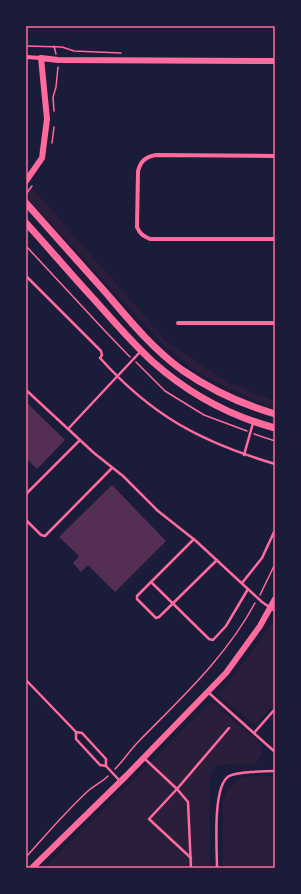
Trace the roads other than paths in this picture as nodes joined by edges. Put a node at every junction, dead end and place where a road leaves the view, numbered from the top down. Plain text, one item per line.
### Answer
1 (26, 57) edge
2 (41, 58) junction
3 (275, 61) edge
4 (275, 156) edge
5 (26, 181) edge
6 (26, 203) edge
7 (26, 223) edge
8 (275, 239) edge
9 (26, 276) edge
10 (178, 323) dead end
11 (275, 323) edge
12 (142, 350) junction
13 (117, 377) junction
14 (26, 390) edge
15 (275, 414) edge
16 (254, 422) junction
17 (275, 428) edge
18 (68, 429) junction
19 (80, 440) junction
20 (244, 455) junction
21 (275, 464) edge
22 (112, 468) junction
23 (26, 494) edge
24 (26, 520) edge
25 (275, 530) edge
26 (194, 539) junction
27 (217, 560) junction
28 (151, 582) junction
29 (242, 583) junction
30 (248, 589) junction
31 (275, 599) edge
32 (173, 604) junction
33 (273, 610) edge
34 (26, 680) edge
35 (208, 693) junction
36 (275, 709) edge
37 (229, 728) dead end
38 (76, 732) junction
39 (254, 733) junction
40 (275, 752) edge
41 (144, 758) junction
42 (106, 766) junction
43 (275, 771) edge
44 (120, 782) junction
45 (177, 789) junction
46 (191, 858) junction
47 (32, 868) edge
48 (191, 868) edge
49 (217, 868) edge

1 - 2 street
2 - 3 street
2 - 5 street
4 - 8 street
6 - 15 main road
7 - 12 main road
9 - 13 lane
10 - 11 street
12 - 13 lane
12 - 16 main road
13 - 18 lane
13 - 20 lane
14 - 18 lane
16 - 17 main road
16 - 20 lane
18 - 19 lane
19 - 22 lane
19 - 23 lane
20 - 21 lane
22 - 24 lane
22 - 26 lane
25 - 29 lane
26 - 27 lane
26 - 28 lane
27 - 29 lane
27 - 32 lane
28 - 32 lane
28 - 32 lane
29 - 30 lane
30 - 32 lane
30 - 33 lane
31 - 33 street
33 - 35 street
34 - 38 lane
35 - 39 lane
35 - 41 street
36 - 39 lane
37 - 45 lane
38 - 42 lane
38 - 42 lane
39 - 40 lane
41 - 44 street
41 - 45 lane
42 - 44 lane
43 - 49 lane
44 - 47 street
45 - 46 lane
45 - 46 lane
46 - 48 lane

